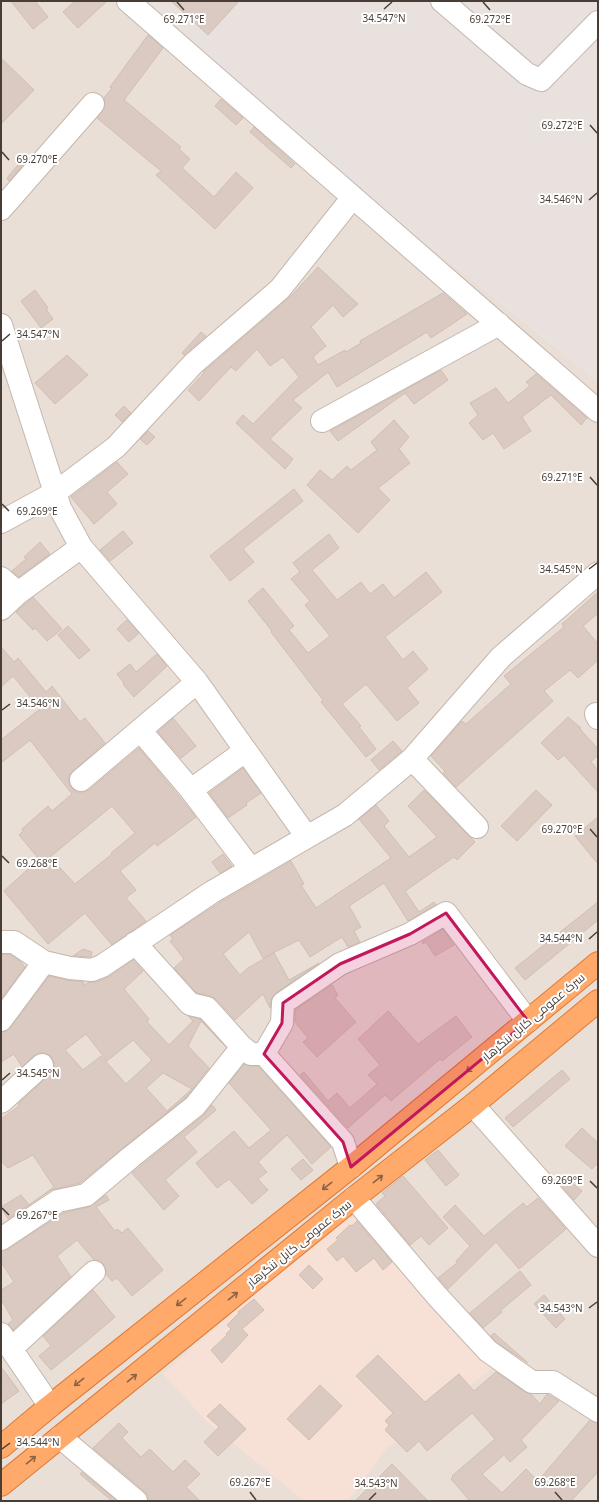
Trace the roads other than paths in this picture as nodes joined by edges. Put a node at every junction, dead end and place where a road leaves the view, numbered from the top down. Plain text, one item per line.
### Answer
1 (128, 1) edge
2 (442, 1) edge
3 (598, 22) edge
4 (93, 104) dead end
5 (353, 197) junction
6 (1, 209) edge
7 (499, 324) junction
8 (1, 325) edge
9 (598, 411) edge
10 (322, 421) dead end
11 (56, 492) junction
12 (1, 522) edge
13 (81, 547) junction
14 (598, 573) edge
15 (1, 578) edge
16 (18, 592) junction
17 (1, 609) edge
18 (196, 682) junction
19 (140, 730) junction
20 (245, 751) junction
21 (412, 759) junction
22 (81, 780) dead end
23 (191, 790) junction
24 (477, 827) dead end
25 (307, 837) junction
26 (251, 869) junction
27 (1, 942) edge
28 (135, 943) junction
29 (44, 962) junction
30 (598, 963) edge
31 (598, 1001) edge
32 (1, 1020) edge
33 (528, 1021) junction
34 (242, 1047) junction
35 (264, 1054) junction
36 (42, 1065) dead end
37 (1, 1102) edge
38 (473, 1105) junction
39 (352, 1167) junction
40 (354, 1198) junction
41 (1, 1239) edge
42 (598, 1246) edge
43 (94, 1272) dead end
44 (6, 1341) edge
45 (50, 1406) junction
46 (598, 1411) edge
47 (60, 1437) junction
48 (1, 1446) edge
49 (1, 1485) edge
50 (136, 1501) edge

1 - 5 street
2 - 3 street
4 - 6 street
5 - 7 street
5 - 11 street
7 - 9 street
7 - 10 street
8 - 11 street
11 - 12 street
11 - 13 street
13 - 16 street
13 - 18 street
14 - 21 street
15 - 16 street
16 - 17 street
18 - 19 street
18 - 20 street
19 - 22 street
19 - 23 street
20 - 23 street
20 - 25 street
21 - 24 street
21 - 25 street
23 - 26 street
25 - 26 street
26 - 28 street
27 - 29 street
28 - 29 street
28 - 34 street
29 - 32 street
30 - 33 highway, سرک عمومی کابل ننگرهار
31 - 38 highway, سرک عمومی کابل ننگرهار
33 - 35 street
33 -> 39 highway, سرک عمومی کابل ننگرهار
34 - 35 street
34 - 41 street
35 - 39 street
36 - 37 street
40 -> 38 highway, سرک عمومی کابل ننگرهار
38 - 42 street
39 -> 45 highway, سرک عمومی کابل ننگرهار
40 - 46 street
47 -> 40 highway, سرک عمومی کابل ننگرهار
43 - 44 street
44 - 45 street
45 - 48 highway, سرک عمومی کابل ننگرهار
49 -> 47 highway, سرک عمومی کابل ننگرهار
47 - 50 street

